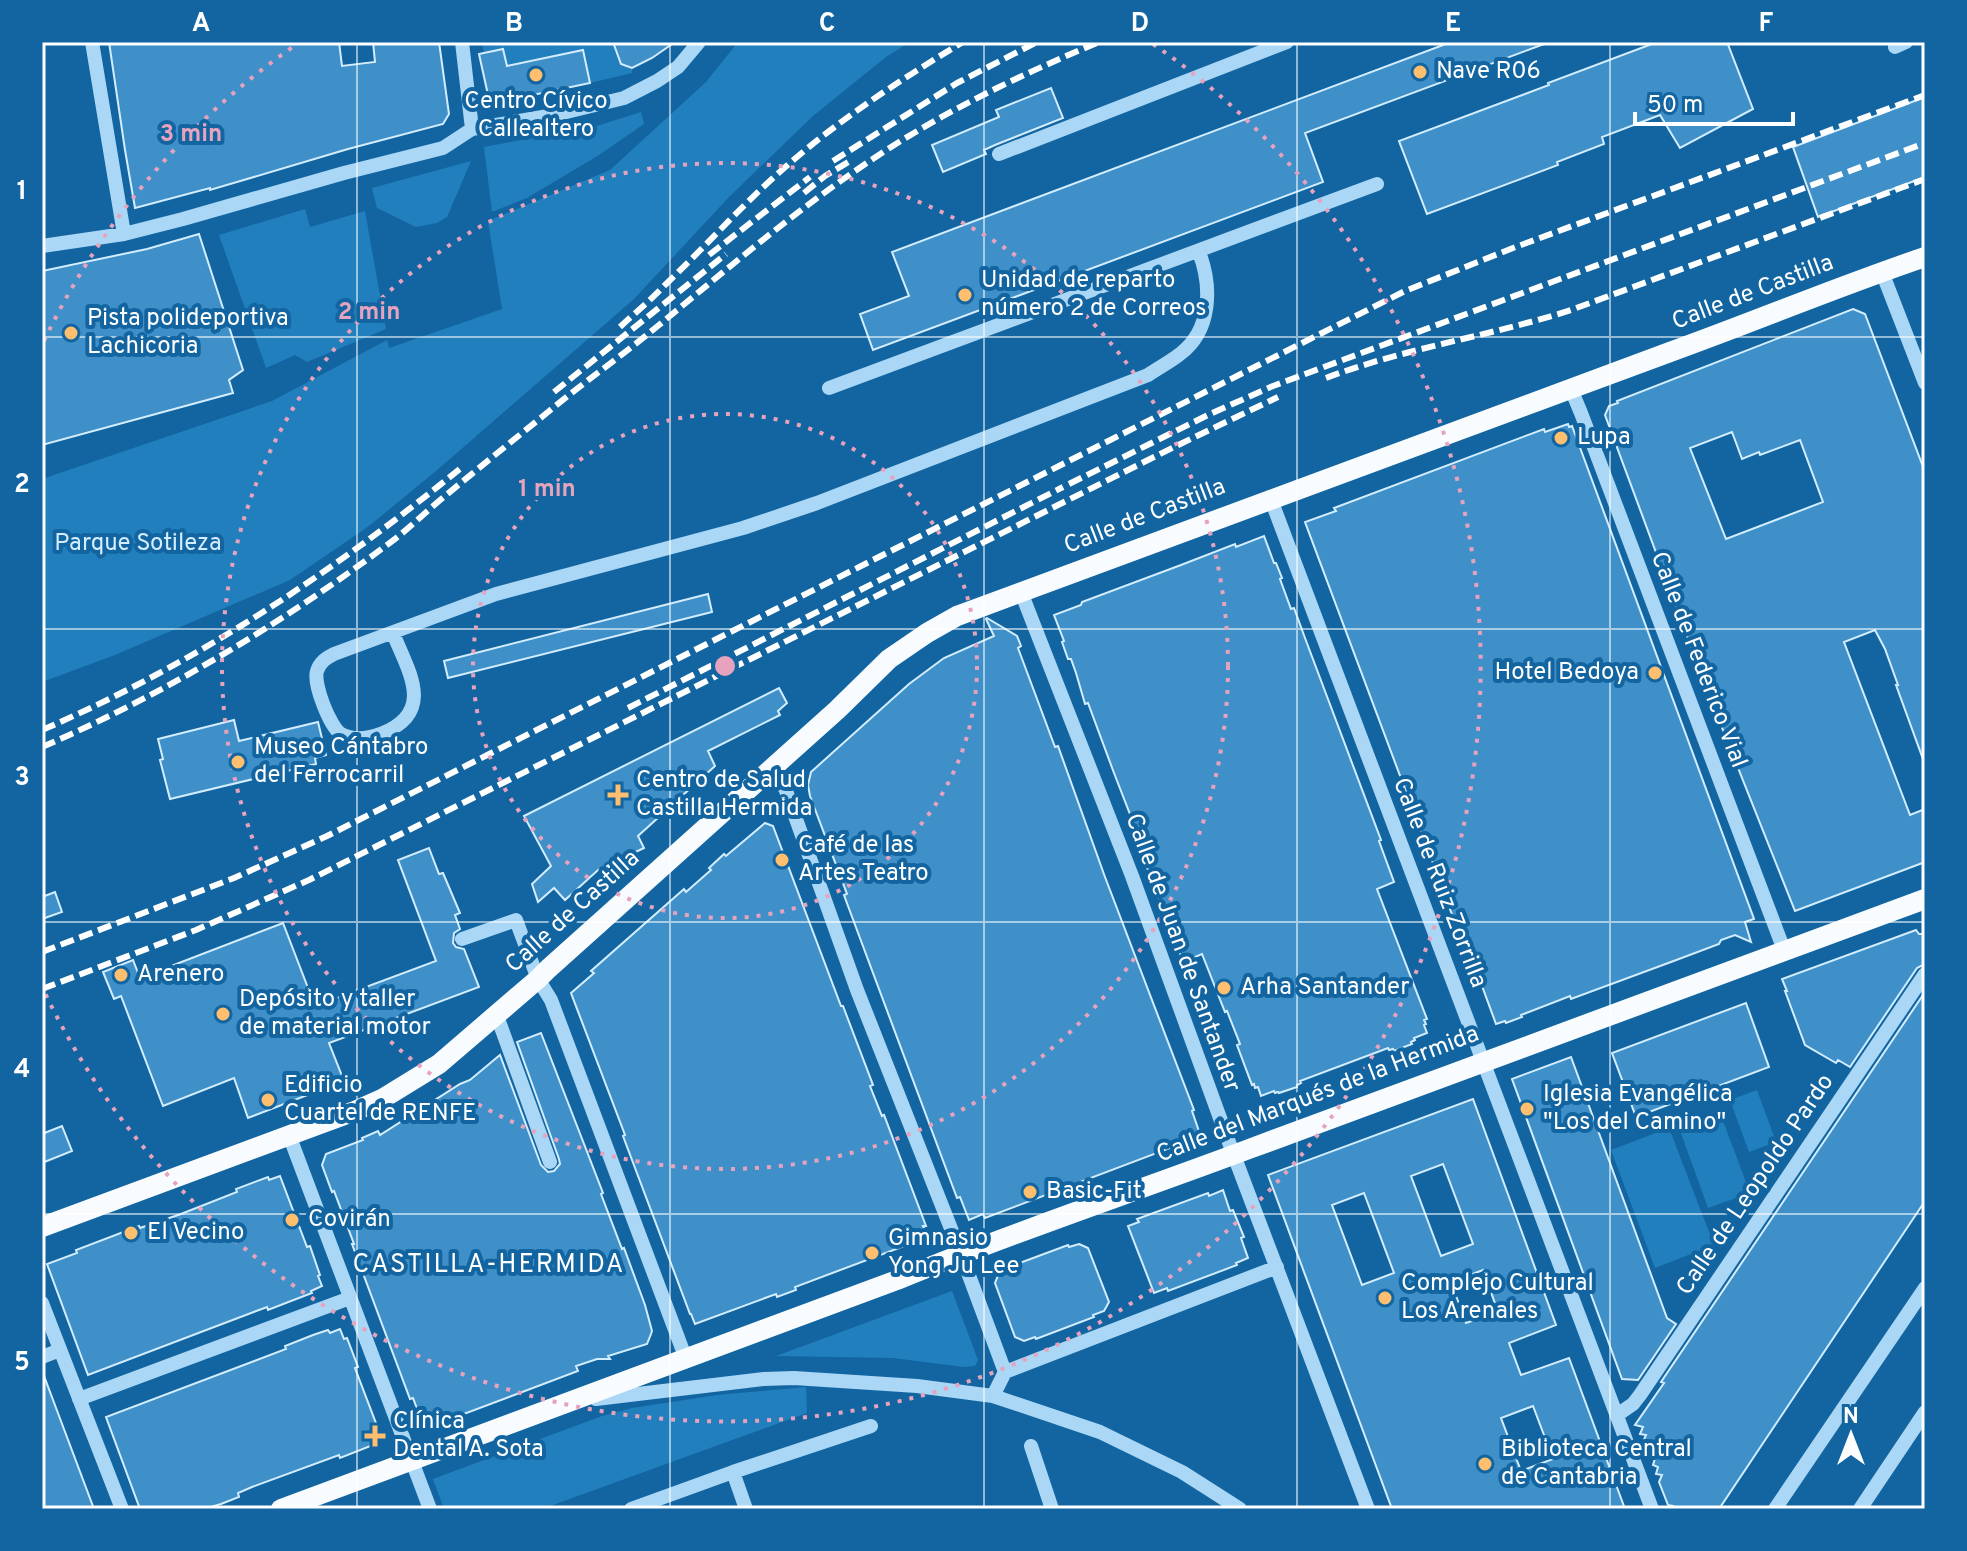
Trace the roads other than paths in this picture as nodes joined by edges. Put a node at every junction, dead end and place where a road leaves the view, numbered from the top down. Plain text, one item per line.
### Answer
1 (92, 42) edge
2 (462, 42) edge
3 (699, 42) edge
4 (1287, 42) edge
5 (472, 129) junction
6 (999, 154) dead end
7 (1377, 184) dead end
8 (124, 234) junction
9 (42, 246) edge
10 (1199, 252) junction
11 (1925, 257) edge
12 (1882, 272) junction
13 (1925, 383) edge
14 (829, 388) dead end
15 (1571, 389) junction
16 (1270, 497) junction
17 (1021, 592) junction
18 (393, 633) junction
19 (768, 771) junction
20 (1925, 899) edge
21 (462, 939) dead end
22 (1784, 950) junction
23 (1925, 974) edge
24 (538, 979) junction
25 (497, 1016) junction
26 (1483, 1061) junction
27 (289, 1135) junction
28 (1234, 1155) junction
29 (550, 1162) dead end
30 (42, 1227) edge
31 (961, 1254) junction
32 (1277, 1267) junction
33 (1925, 1288) edge
34 (350, 1298) junction
35 (42, 1303) edge
36 (60, 1350) junction
37 (42, 1357) edge
38 (686, 1359) junction
39 (1005, 1372) junction
40 (993, 1396) junction
41 (79, 1399) junction
42 (568, 1403) junction
43 (1925, 1412) edge
44 (1617, 1415) junction
45 (871, 1426) dead end
46 (1031, 1446) dead end
47 (412, 1459) junction
48 (733, 1472) junction
49 (122, 1509) edge
50 (281, 1509) edge
51 (430, 1509) edge
52 (631, 1509) edge
53 (746, 1509) edge
54 (1052, 1509) edge
55 (1240, 1509) edge
56 (1368, 1509) edge
57 (1652, 1509) edge
58 (1775, 1509) edge
59 (1860, 1509) edge

1 - 8 street
2 - 5 street
3 - 5 street
4 - 6 street
5 - 8 street
7 - 10 street
8 - 9 street
10 - 14 street
10 - 18 street
11 - 12 main road, Calle de Castilla
12 - 13 street
12 - 15 main road, Calle de Castilla
15 - 16 main road, Calle de Castilla
15 - 22 street, Calle de Federico Vial
16 - 17 main road, Calle de Castilla
16 - 26 street, Calle de Ruiz Zorrilla
17 - 19 main road, Calle de Castilla
17 - 28 street, Calle de Juan de Santander
18 - 18 street
19 - 24 main road, Calle de Castilla
19 - 31 street
20 - 22 main road, Calle del Marqués de la Hermida
21 - 24 street
22 - 26 main road, Calle del Marqués de la Hermida
23 - 44 street, Calle de Leopoldo Pardo
24 - 25 main road, Calle de Castilla
24 - 38 street
25 - 27 main road, Calle de Castilla
25 - 29 street
26 - 28 main road, Calle del Marqués de la Hermida
26 - 44 street, Calle de Ruiz Zorrilla
27 - 30 main road, Calle de Castilla
27 - 34 street
28 - 31 main road, Calle del Marqués de la Hermida
28 - 32 street, Calle de Juan de Santander
31 - 38 main road, Calle del Marqués de la Hermida
31 - 39 street
32 - 39 street
32 - 56 street, Calle de Juan de Santander
33 - 58 street
34 - 41 street
34 - 47 street
35 - 36 street
36 - 37 street
36 - 41 street
38 - 42 main road, Calle del Marqués de la Hermida
39 - 40 street
40 - 42 street
40 - 55 street
41 - 49 street
42 - 47 main road, Calle del Marqués de la Hermida
43 - 59 street
44 - 57 street, Calle de Ruiz Zorrilla
45 - 48 street
46 - 54 street
47 - 50 main road, Calle del Marqués de la Hermida
47 - 51 street
48 - 52 street
48 - 53 street

